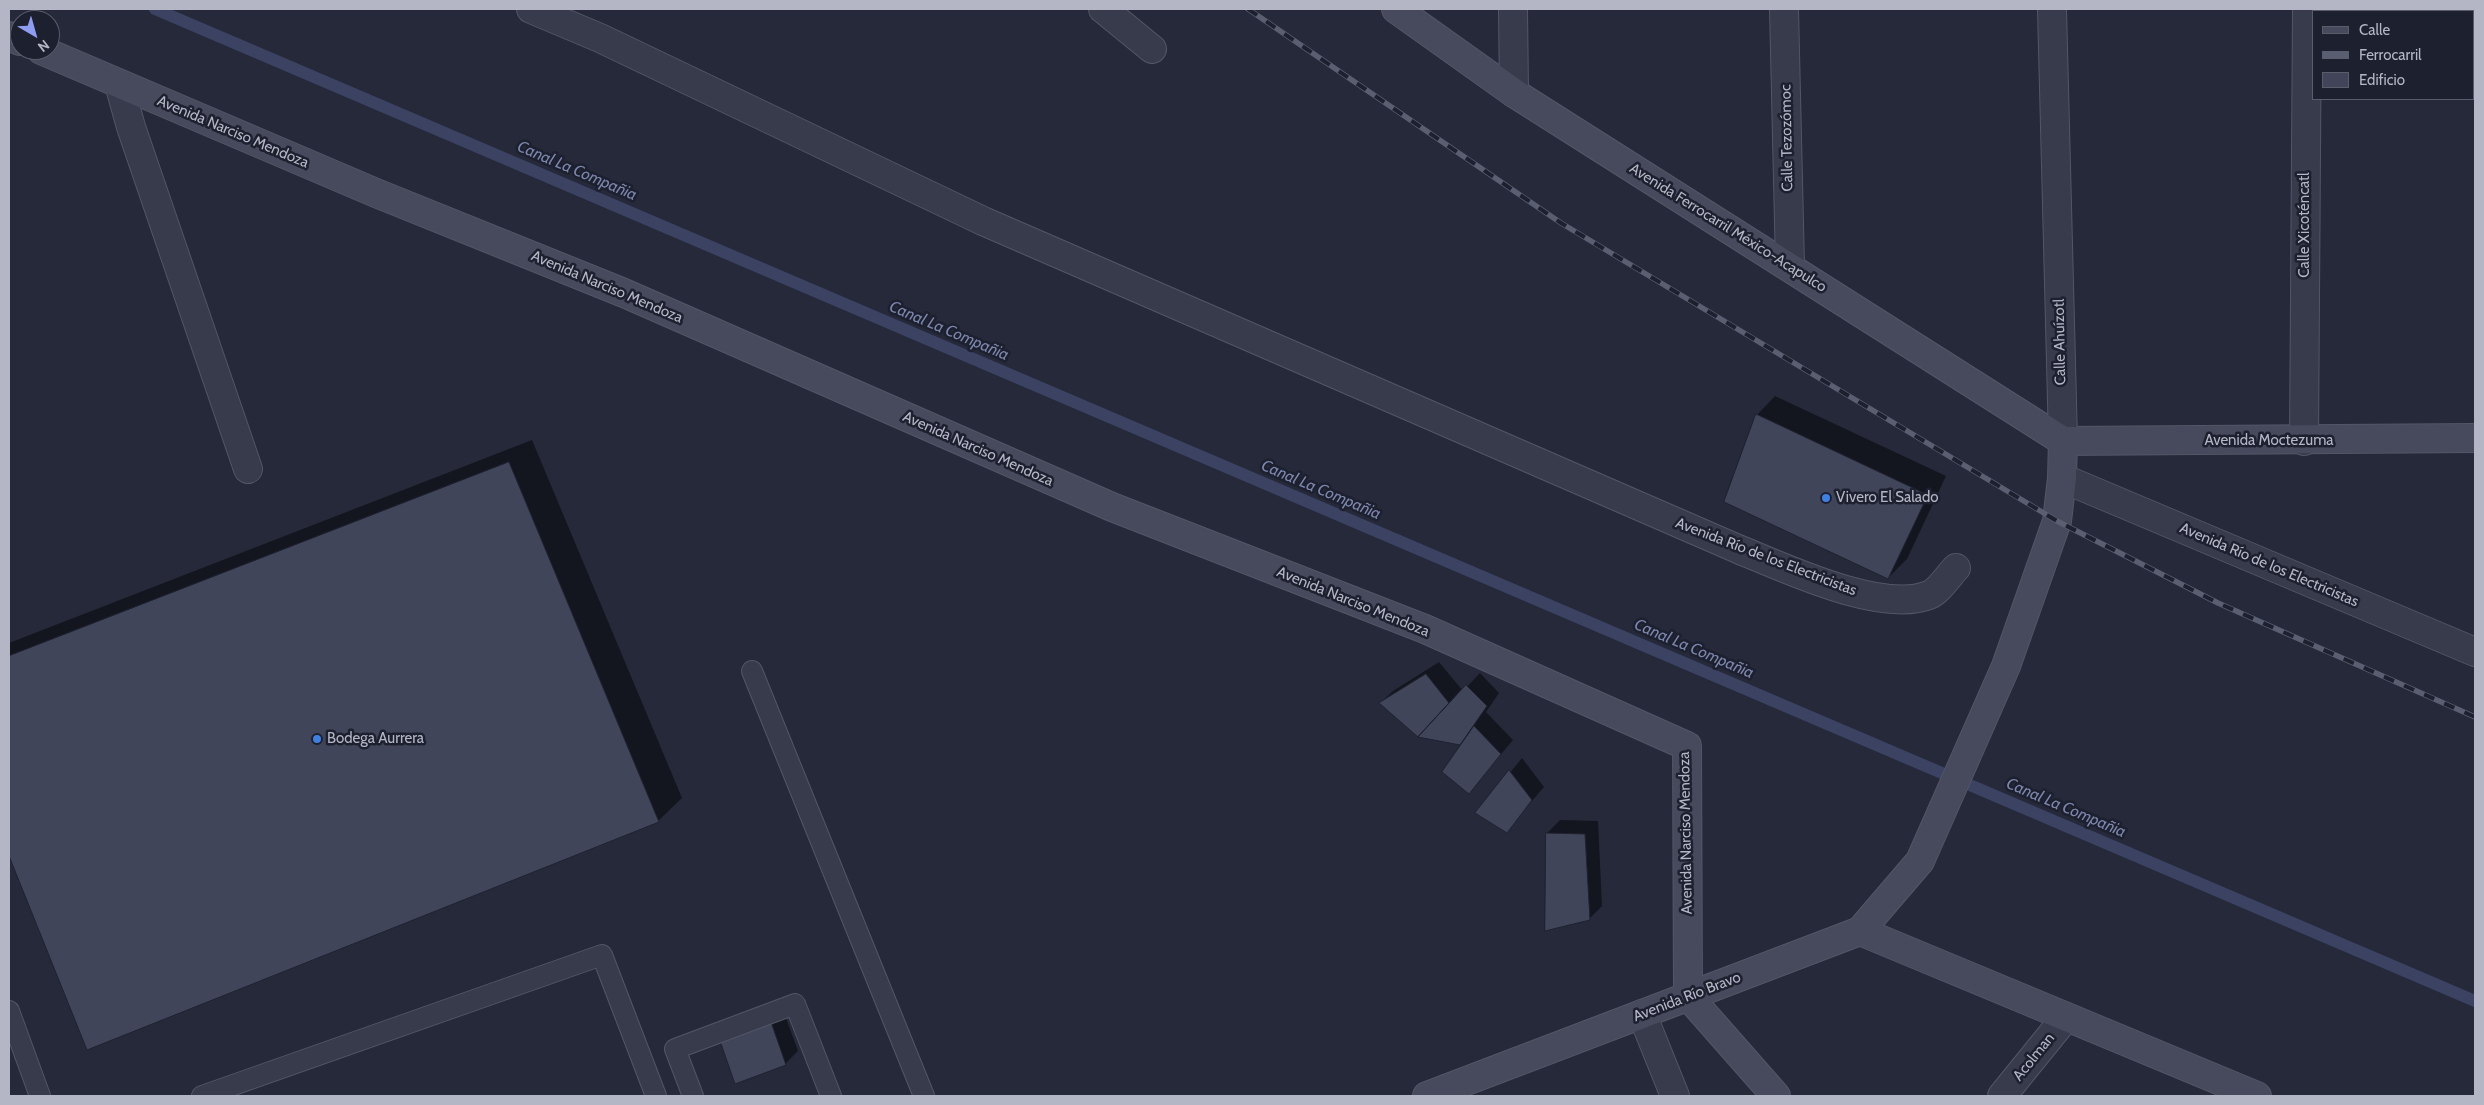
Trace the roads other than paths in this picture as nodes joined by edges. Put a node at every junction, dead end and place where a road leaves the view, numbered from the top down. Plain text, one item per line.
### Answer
1 (531, 9) edge
2 (1103, 9) edge
3 (1396, 9) edge
4 (1513, 9) edge
5 (1784, 9) edge
6 (2052, 9) edge
7 (2307, 9) edge
8 (1152, 49) dead end
9 (60, 58) edge
10 (119, 84) junction
11 (1514, 93) junction
12 (1790, 266) junction
13 (2475, 438) edge
14 (2063, 441) junction
15 (2304, 441) junction
16 (248, 469) dead end
17 (2062, 478) junction
18 (1956, 568) dead end
19 (2475, 652) edge
20 (752, 672) dead end
21 (1920, 861) joint
22 (1860, 931) junction
23 (1688, 996) junction
24 (9, 1011) edge
25 (1642, 1014) junction
26 (2066, 1017) junction
27 (40, 1096) edge
28 (202, 1096) edge
29 (656, 1096) edge
30 (693, 1096) edge
31 (831, 1096) edge
32 (924, 1096) edge
33 (1427, 1096) edge
34 (1675, 1096) edge
35 (1776, 1096) edge
36 (2002, 1096) edge
37 (2257, 1096) edge

1 - 18 street, Avenida Río de los Electricistas
2 - 8 street
3 - 11 main road, Avenida Ferrocarril México-Acapulco
4 - 11 street
5 - 12 street, Calle Tezozómoc
6 - 14 street, Calle Ahuízotl
7 - 15 street, Calle Xicoténcatl
9 - 10 main road, Avenida Narciso Mendoza
10 - 16 street
10 - 23 main road, Avenida Narciso Mendoza
11 - 12 main road, Avenida Ferrocarril México-Acapulco
12 - 14 main road, Avenida Ferrocarril México-Acapulco
13 - 15 main road, Avenida Moctezuma
14 - 15 main road, Avenida Moctezuma
14 - 17 main road, Calle Ahuízotl
17 - 19 street, Avenida Río de los Electricistas
17 - 21 main road, Calle Ahuízotl
20 - 32 lane
21 - 22 main road, Avenida Río Bravo
22 - 23 main road, Avenida Río Bravo
22 - 26 main road
23 - 25 main road, Avenida Río Bravo
23 - 35 main road
24 - 27 lane
25 - 33 main road, Avenida Río Bravo
25 - 34 street
26 - 36 street, Acolman
26 - 37 main road
28 - 29 lane
30 - 31 lane

